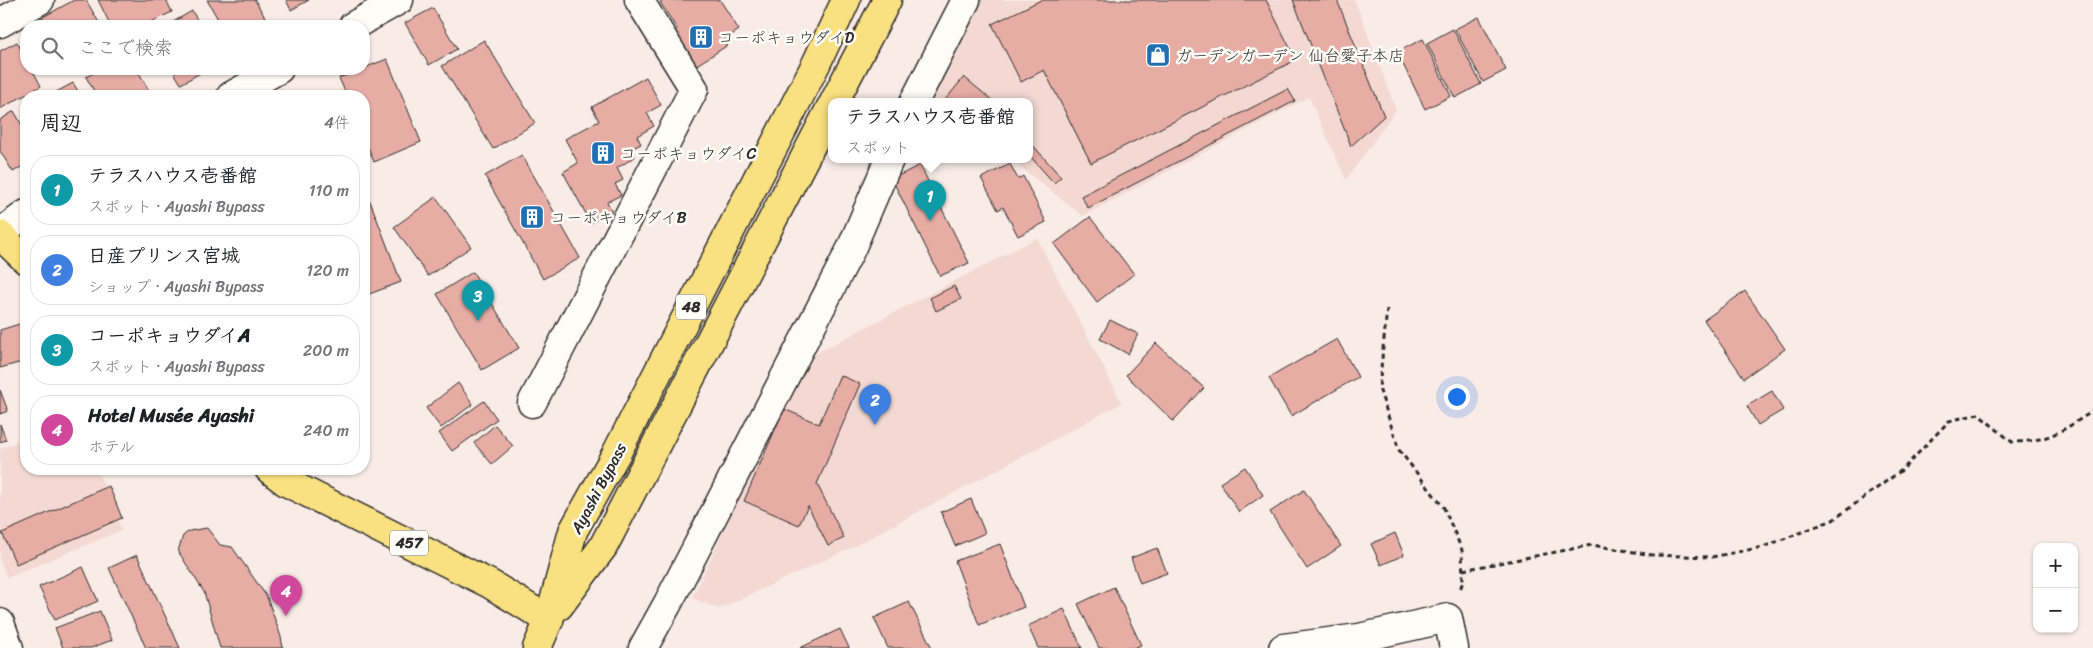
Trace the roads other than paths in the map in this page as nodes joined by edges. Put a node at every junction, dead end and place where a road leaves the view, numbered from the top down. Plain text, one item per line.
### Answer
1 (40, 0) edge
2 (639, 0) edge
3 (846, 0) edge
4 (887, 0) edge
5 (966, 0) edge
6 (394, 1) edge
7 (363, 20) edge
8 (0, 23) edge
9 (269, 75) edge
10 (242, 90) edge
11 (836, 98) edge
12 (916, 98) edge
13 (828, 113) edge
14 (888, 163) edge
15 (20, 219) edge
16 (0, 234) edge
17 (20, 254) edge
18 (532, 403) dead end
19 (276, 475) edge
20 (549, 620) junction
21 (0, 623) edge
22 (9, 648) edge
23 (537, 648) edge
24 (643, 648) edge
25 (1283, 648) edge
26 (1454, 648) edge

1 - 8 street
2 - 18 street
3 - 20 highway, Ayashi Bypass / 48
4 - 11 highway
5 - 12 street
6 - 7 street
9 - 10 street
13 - 20 highway, Ayashi Bypass / 48
14 - 24 street
15 - 16 street
16 - 17 highway
19 - 20 highway, 457
20 - 23 highway, 48
21 - 22 street
25 - 26 street

